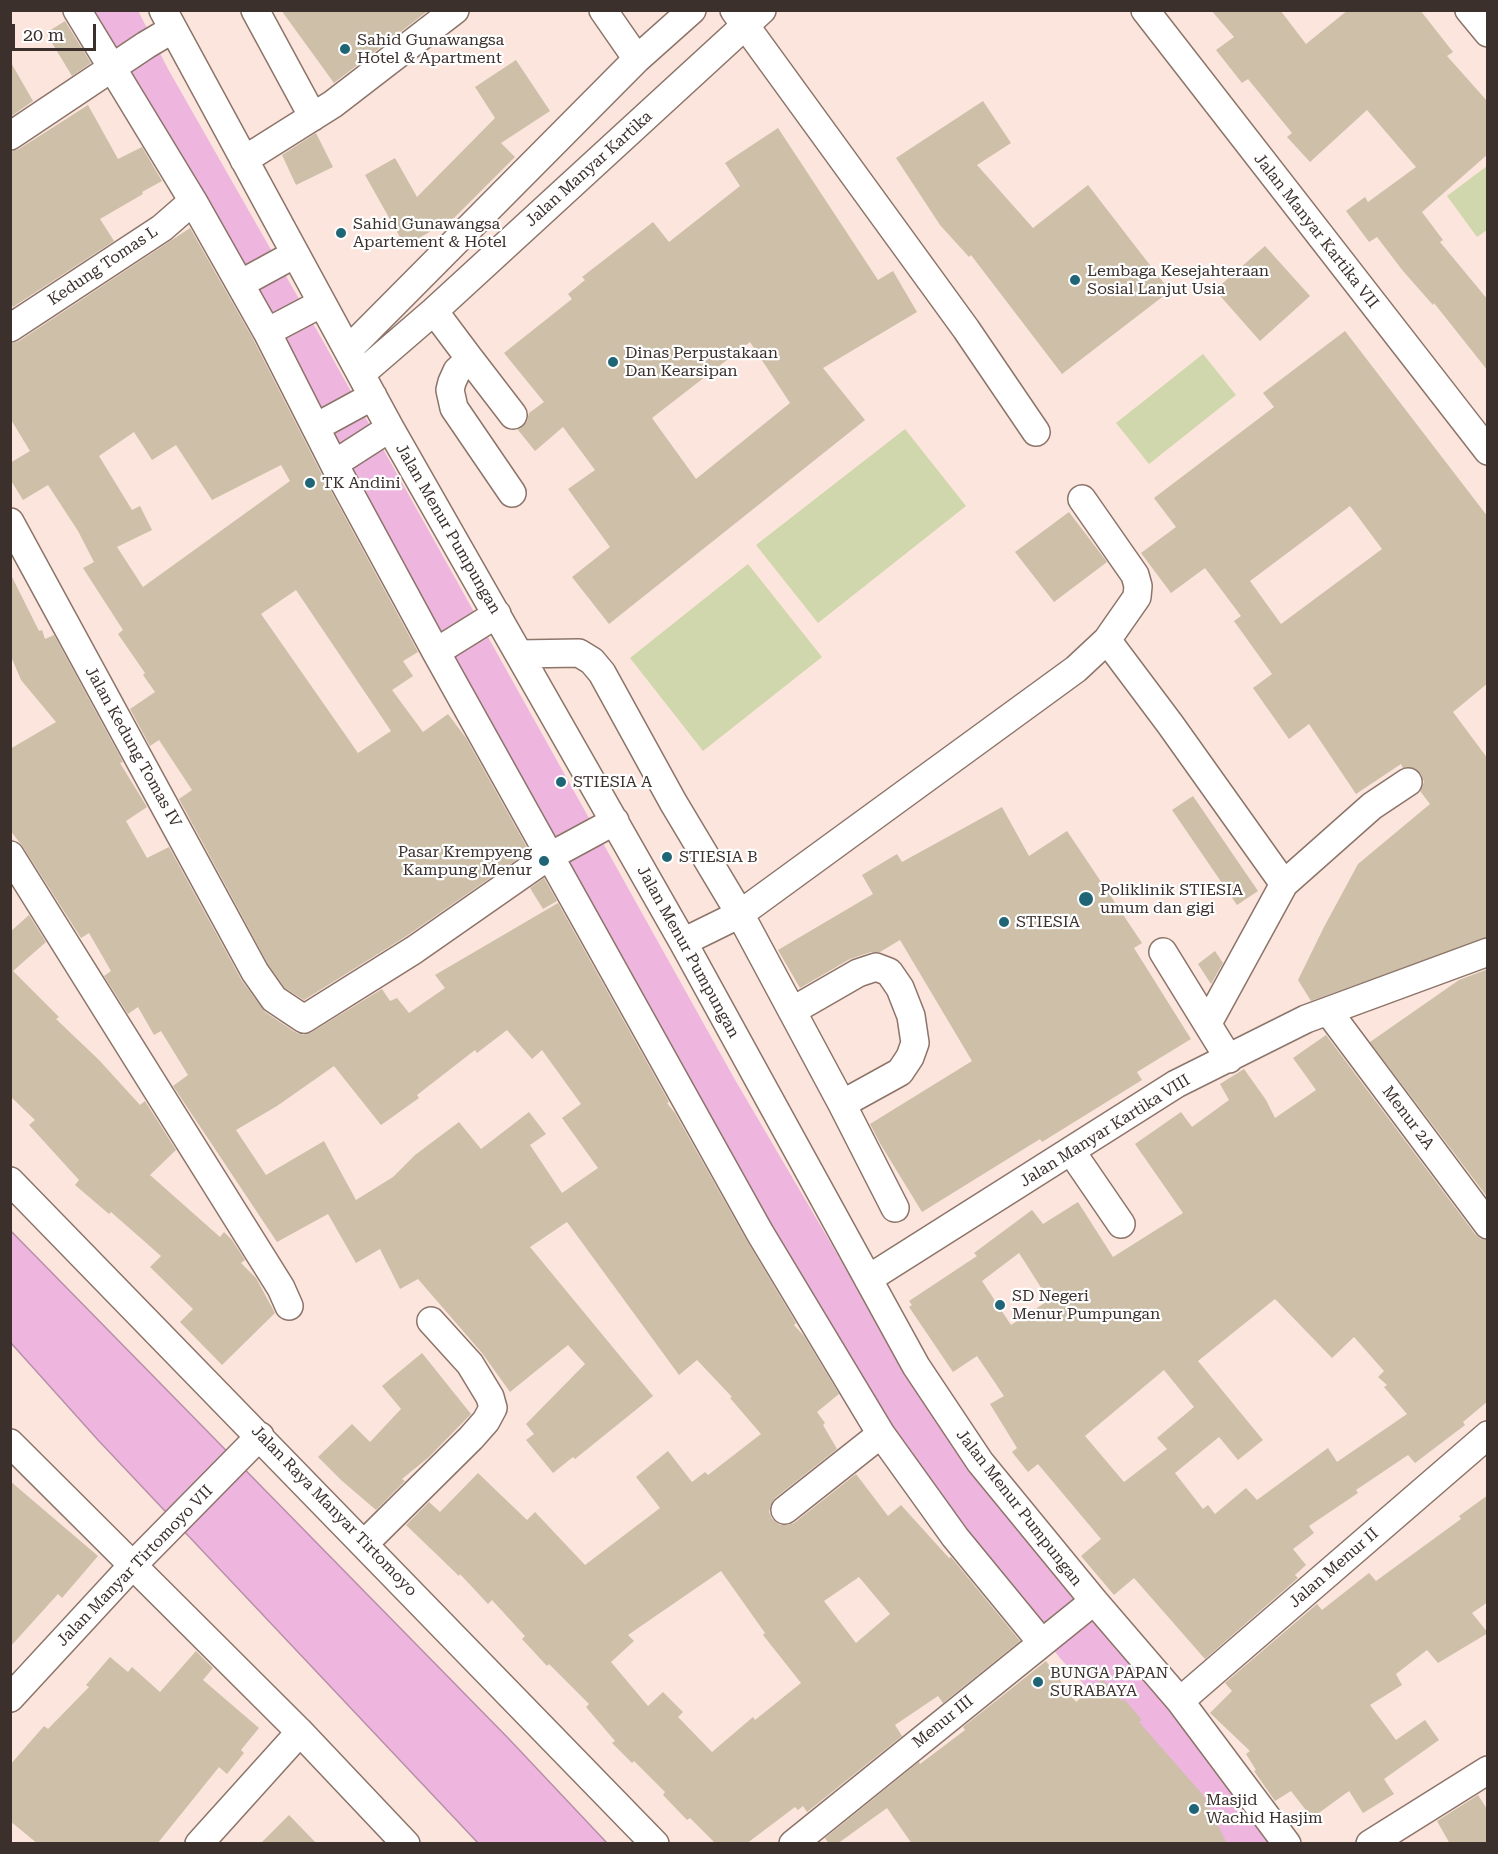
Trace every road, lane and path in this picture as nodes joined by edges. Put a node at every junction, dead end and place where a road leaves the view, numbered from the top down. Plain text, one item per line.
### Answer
1 (77, 10) edge
2 (255, 10) edge
3 (455, 10) edge
4 (603, 10) edge
5 (692, 10) edge
6 (1469, 10) edge
7 (748, 16) edge
8 (1159, 16) edge
9 (168, 20) edge
10 (1488, 33) edge
11 (637, 59) junction
12 (116, 66) junction
13 (313, 117) junction
14 (10, 136) edge
15 (244, 160) junction
16 (193, 201) junction
17 (295, 254) junction
18 (250, 278) junction
19 (311, 309) junction
20 (434, 311) junction
21 (10, 328) edge
22 (271, 330) junction
23 (348, 350) junction
24 (470, 359) junction
25 (346, 405) junction
26 (513, 415) dead end
27 (390, 428) junction
28 (1036, 432) dead end
29 (1488, 451) edge
30 (349, 455) junction
31 (512, 493) dead end
32 (1082, 499) dead end
33 (10, 522) edge
34 (497, 614) junction
35 (1107, 640) junction
36 (450, 644) junction
37 (519, 654) junction
38 (1408, 782) dead end
39 (615, 821) junction
40 (554, 853) junction
41 (16, 874) edge
42 (1284, 884) junction
43 (740, 914) junction
44 (683, 942) junction
45 (1163, 952) dead end
46 (1488, 952) edge
47 (792, 1011) junction
48 (1328, 1011) junction
49 (1208, 1023) junction
50 (1229, 1059) junction
51 (842, 1104) junction
52 (1071, 1151) junction
53 (10, 1181) edge
54 (894, 1208) dead end
55 (1121, 1224) dead end
56 (1488, 1225) edge
57 (868, 1280) junction
58 (289, 1306) dead end
59 (431, 1321) dead end
60 (881, 1434) junction
61 (1488, 1435) edge
62 (260, 1436) junction
63 (10, 1443) edge
64 (785, 1510) dead end
65 (364, 1543) junction
66 (132, 1566) junction
67 (1094, 1601) junction
68 (1046, 1639) junction
69 (10, 1698) edge
70 (1180, 1701) junction
71 (300, 1731) junction
72 (1488, 1770) edge
73 (199, 1844) edge
74 (406, 1844) edge
75 (655, 1844) edge
76 (793, 1844) edge
77 (1287, 1844) edge
78 (1370, 1844) edge

1 - 12 street
2 - 13 street
3 - 13 street
4 - 11 street
5 - 11 street
6 - 10 street
7 - 20 street, Jalan Manyar Kartika
7 - 28 street
8 - 29 street, Jalan Manyar Kartika VII
9 - 12 street
9 - 15 street, Jalan Menur Pumpungan
11 - 23 street
12 - 14 street
12 - 16 street
13 - 15 street
15 - 17 street, Jalan Menur Pumpungan
16 - 18 street
16 - 21 street, Kedung Tomas L
17 - 18 street
17 - 19 street, Jalan Menur Pumpungan
18 - 22 street
19 - 22 street
19 - 23 street, Jalan Menur Pumpungan
20 - 24 street
20 - 25 street, Jalan Manyar Kartika
22 - 25 street
23 - 25 street, Jalan Menur Pumpungan
24 - 26 street
24 - 31 street
25 - 27 street, Jalan Menur Pumpungan
25 - 30 street
27 - 30 street
27 - 34 street, Jalan Menur Pumpungan
30 - 36 street
32 - 35 street
33 - 40 street, Jalan Kedung Tomas IV
34 - 36 street
34 - 37 street, Jalan Menur Pumpungan
35 - 42 street
35 - 43 street
36 - 40 street
37 - 39 street, Jalan Menur Pumpungan
37 - 43 street
38 - 42 street
39 - 40 street
39 - 44 street, Jalan Menur Pumpungan
40 - 60 street
41 - 58 street
42 - 49 street
43 - 44 street
43 - 47 street
44 - 57 street, Jalan Menur Pumpungan
45 - 49 street
46 - 48 street, Jalan Manyar Kartika VIII
47 - 51 street
47 - 51 street
48 - 50 street, Jalan Manyar Kartika VIII
48 - 56 street, Menur 2A
49 - 50 street
50 - 52 street, Jalan Manyar Kartika VIII
51 - 54 street
52 - 55 street
52 - 57 street, Jalan Manyar Kartika VIII
53 - 62 street, Jalan Raya Manyar Tirtomoyo
57 - 67 street, Jalan Menur Pumpungan
59 - 65 street
60 - 64 street
60 - 68 street
61 - 70 street, Jalan Menur II
62 - 65 street, Jalan Raya Manyar Tirtomoyo
62 - 66 street, Jalan Manyar Tirtomoyo VII
63 - 66 street
65 - 75 street, Jalan Raya Manyar Tirtomoyo
66 - 69 street, Jalan Manyar Tirtomoyo VII
66 - 71 street
67 - 68 street, Menur III
67 - 70 street, Jalan Menur Pumpungan
68 - 76 street, Menur III
70 - 77 street, Jalan Menur Pumpungan
71 - 73 street
71 - 74 street
72 - 78 street

